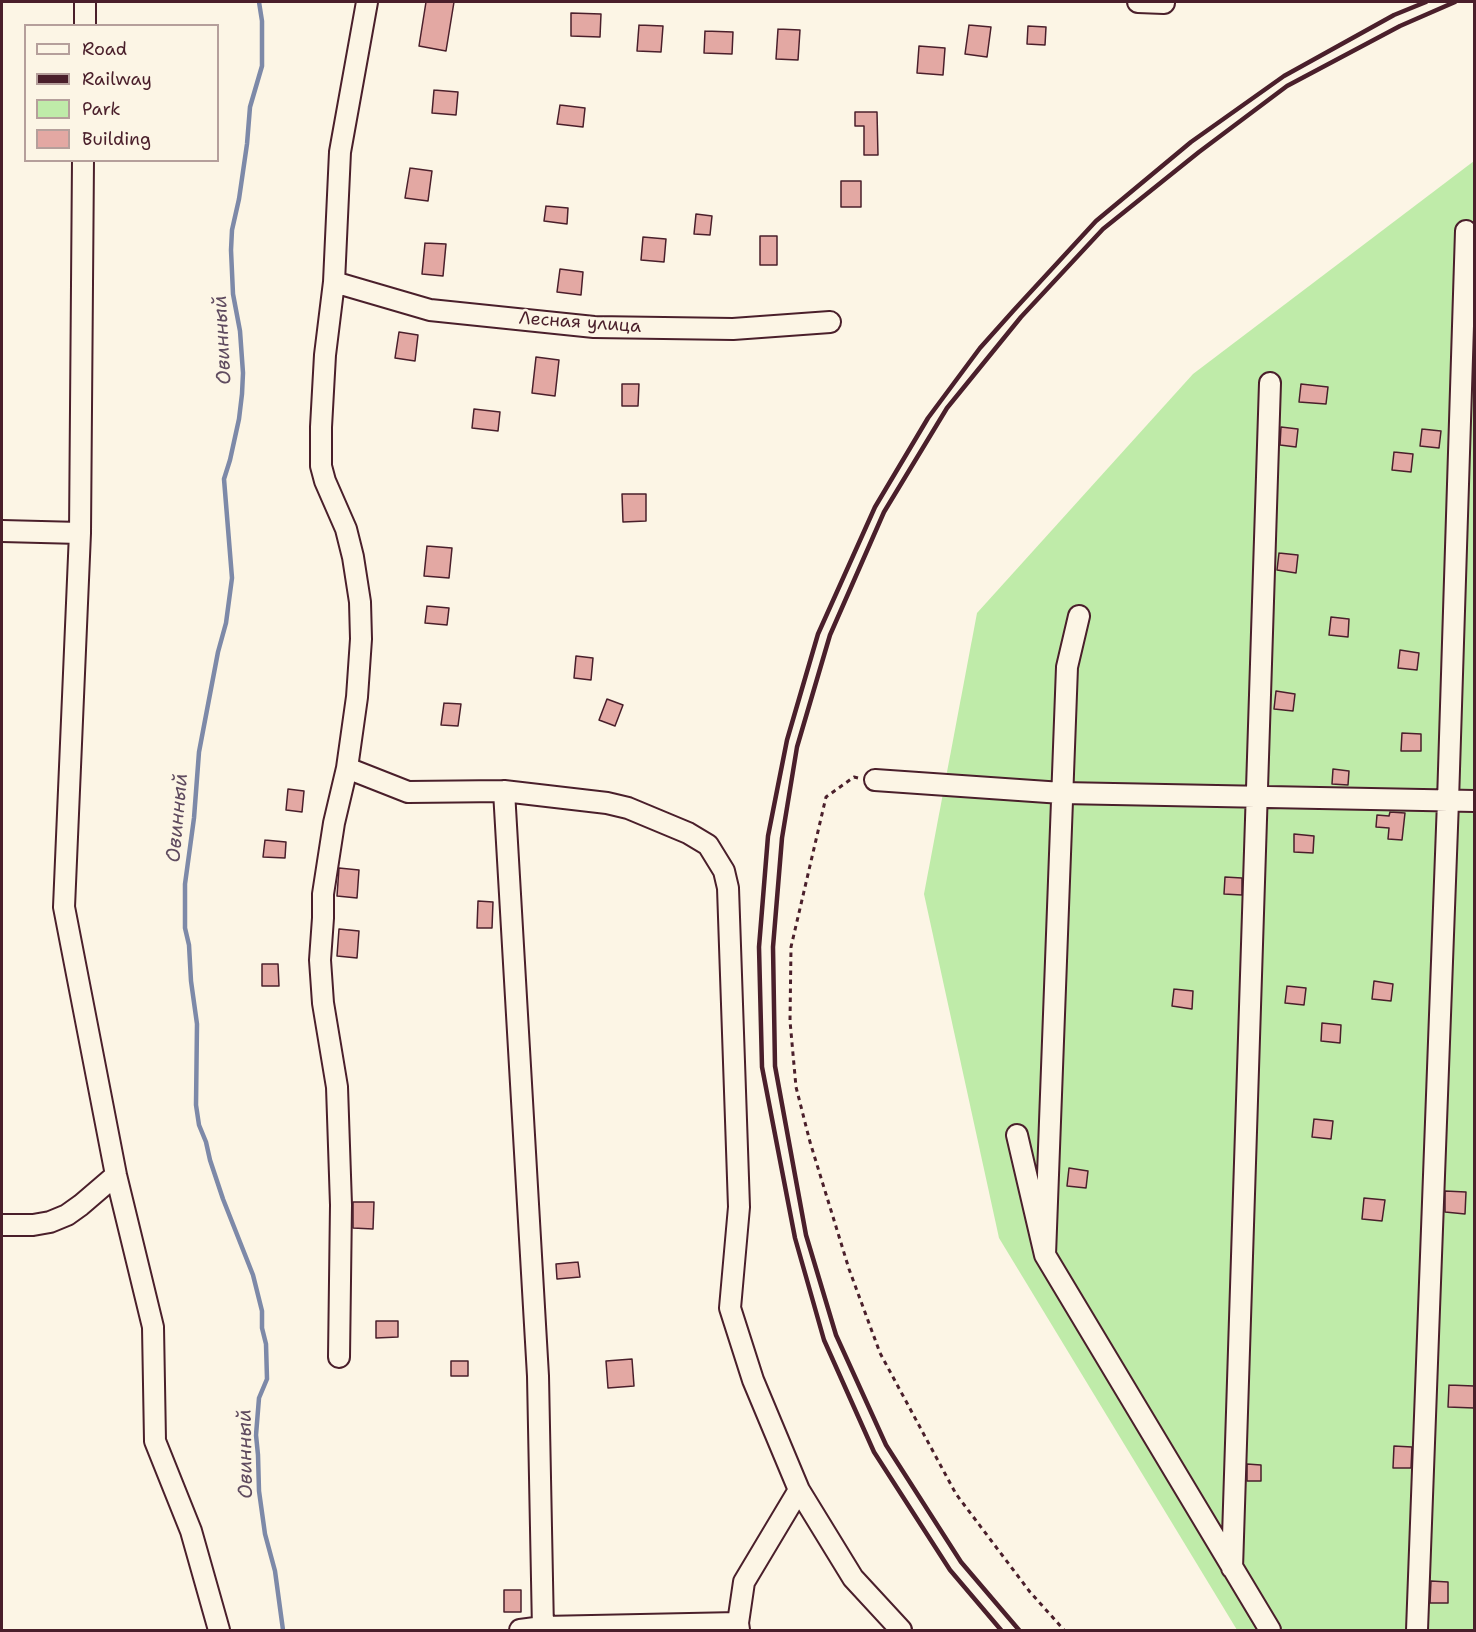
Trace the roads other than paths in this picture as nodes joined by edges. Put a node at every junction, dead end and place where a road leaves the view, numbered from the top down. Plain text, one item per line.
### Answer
1 (85, 2) edge
2 (366, 2) edge
3 (1138, 2) edge
4 (1164, 3) edge
5 (85, 24) edge
6 (83, 162) edge
7 (1466, 231) dead end
8 (334, 282) junction
9 (830, 322) dead end
10 (1270, 383) dead end
11 (2, 531) edge
12 (80, 533) junction
13 (1080, 616) dead end
14 (347, 768) junction
15 (875, 780) road end
16 (504, 791) junction
17 (1062, 793) junction
18 (1257, 796) junction
19 (1448, 801) junction
20 (1474, 801) edge
21 (1017, 1136) dead end
22 (116, 1175) junction
23 (2, 1225) edge
24 (1046, 1255) junction
25 (339, 1357) dead end
26 (799, 1490) junction
27 (1232, 1568) junction
28 (739, 1627) edge
29 (543, 1629) edge
30 (219, 1630) edge
31 (520, 1630) edge
32 (901, 1630) edge
33 (1270, 1630) edge
34 (1416, 1630) edge

1 - 5 street
2 - 8 street
3 - 4 street
6 - 12 street
7 - 19 street
8 - 9 street, Лесная улица
8 - 14 street
10 - 18 street
11 - 12 street
12 - 22 street
13 - 17 street
14 - 16 street
14 - 25 street
15 - 17 street
16 - 26 street
16 - 29 street
17 - 18 street
17 - 24 street
18 - 19 street
18 - 27 street
19 - 20 street
19 - 34 street
21 - 24 street
22 - 23 street
22 - 30 street
24 - 27 street
26 - 28 street
26 - 32 street
27 - 33 street
28 - 29 street
29 - 31 street

